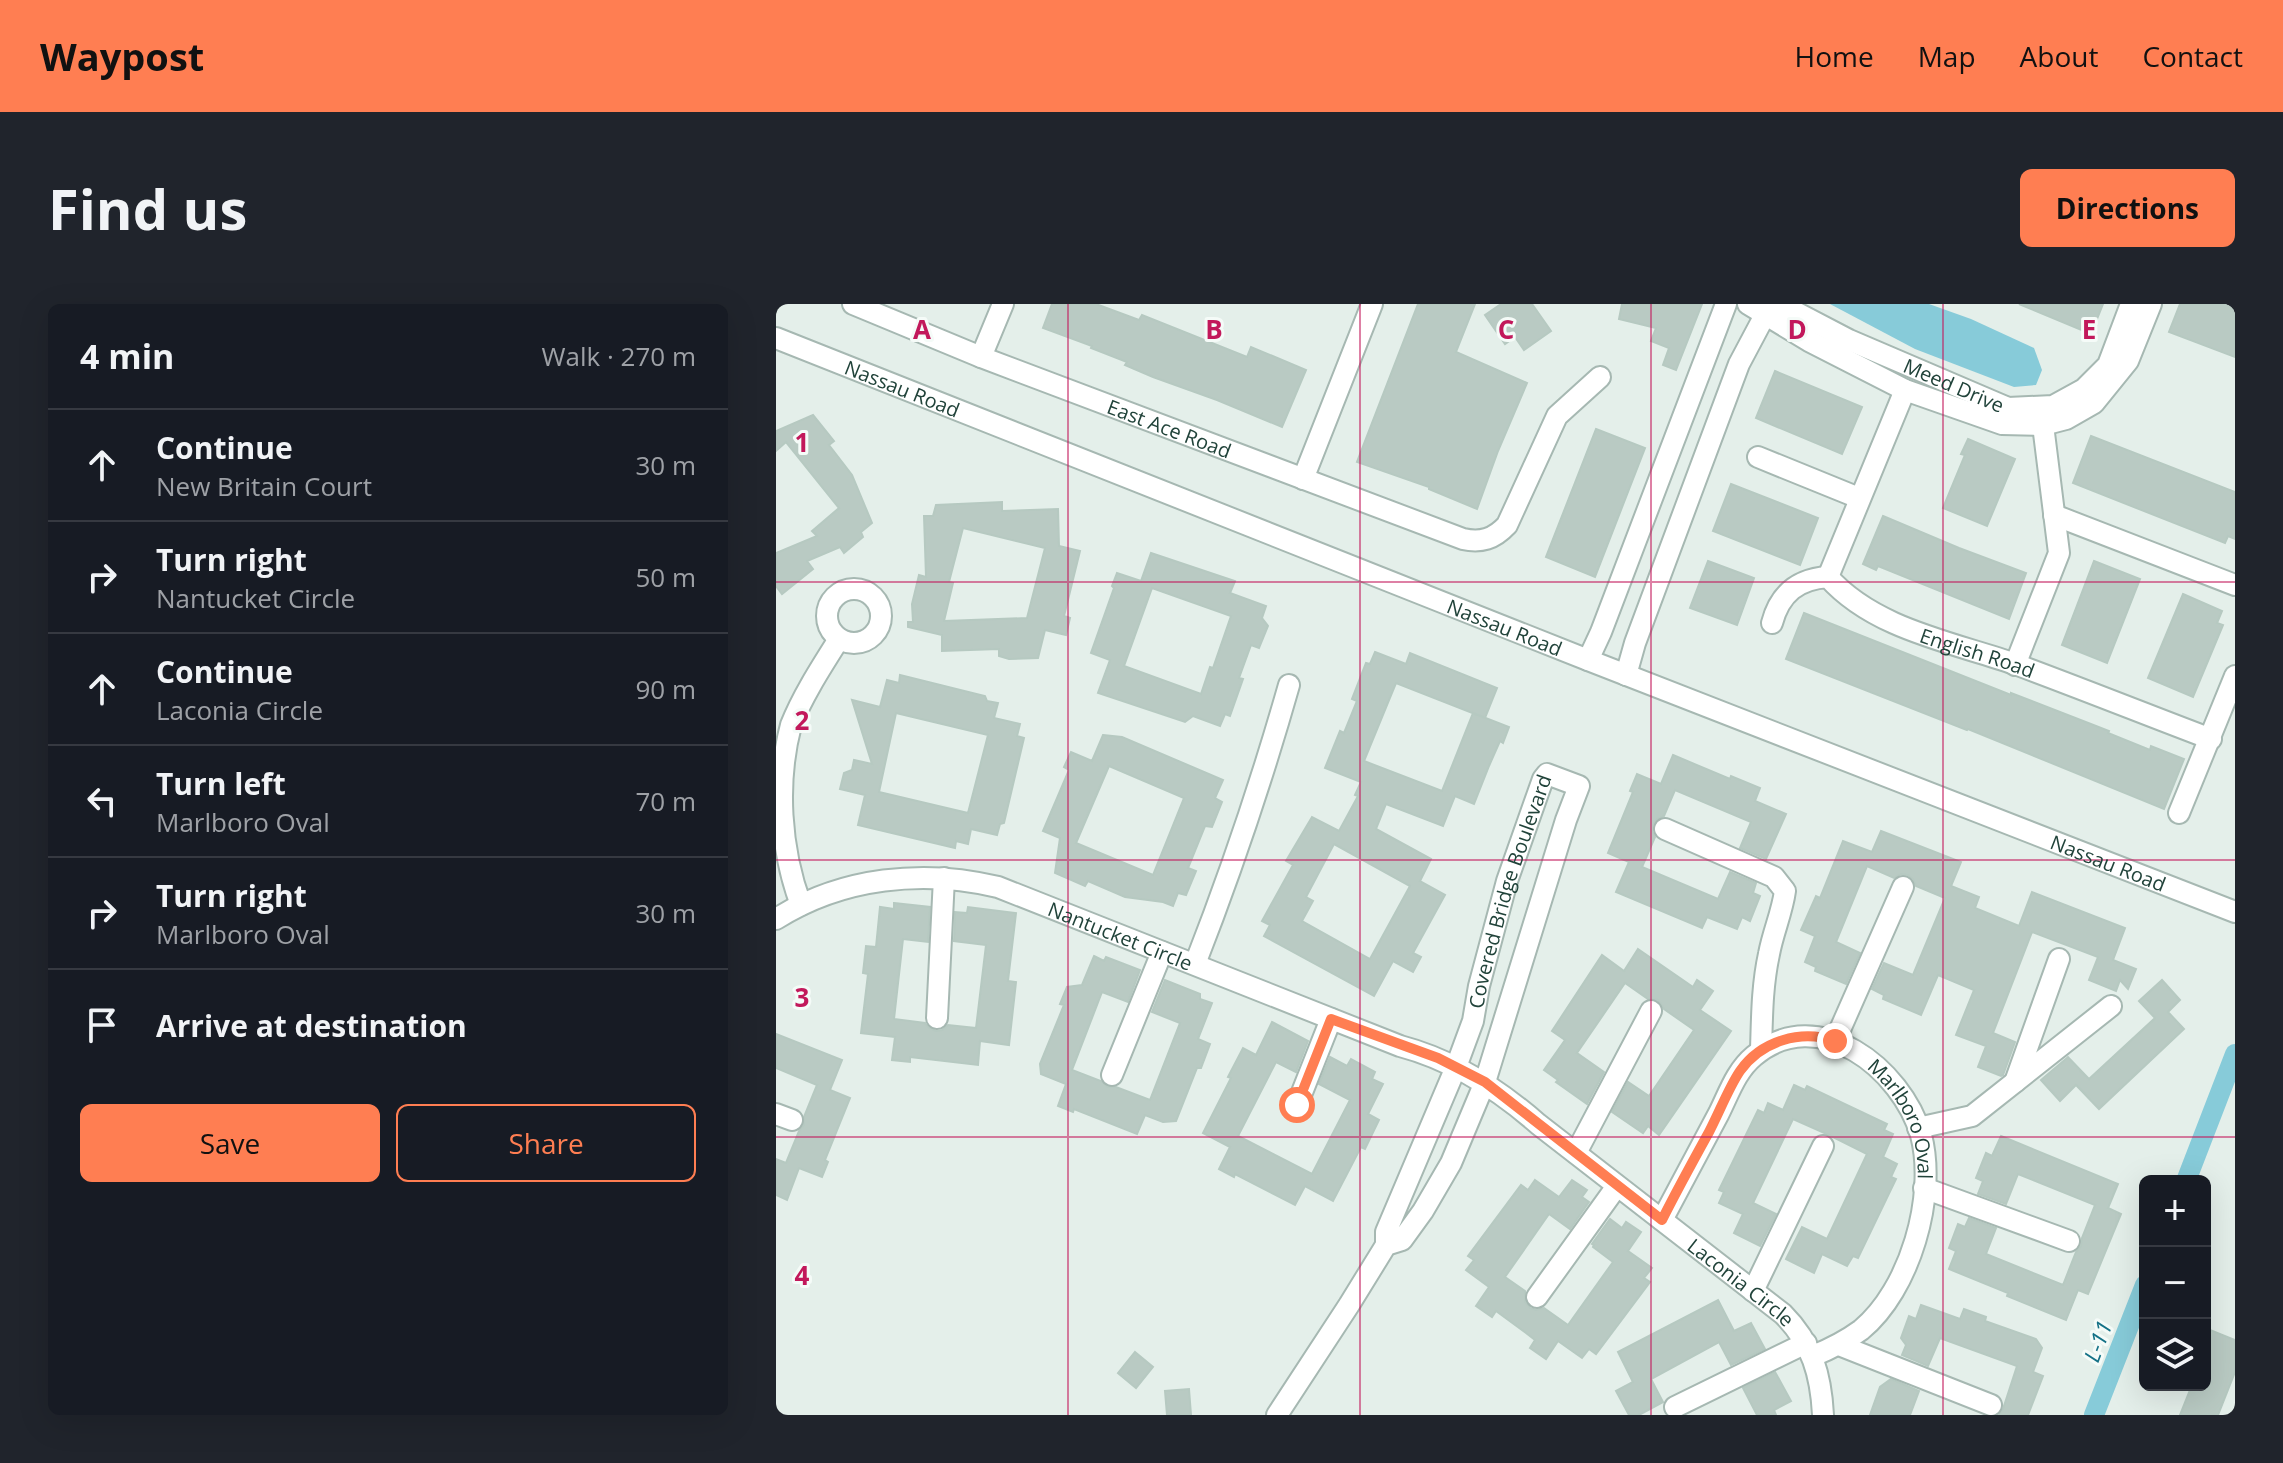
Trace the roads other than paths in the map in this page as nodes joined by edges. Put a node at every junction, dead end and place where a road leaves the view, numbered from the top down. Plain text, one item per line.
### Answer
1 (853, 304) edge
2 (1003, 304) edge
3 (1372, 304) edge
4 (1726, 304) edge
5 (1748, 304) edge
6 (2131, 304) edge
7 (2151, 304) edge
8 (1774, 308) edge
9 (776, 338) edge
10 (981, 357) junction
11 (1600, 377) dead end
12 (1905, 390) junction
13 (2043, 425) junction
14 (1758, 457) dead end
15 (1303, 479) junction
16 (1859, 498) junction
17 (2054, 515) junction
18 (1828, 577) junction
19 (2235, 585) edge
20 (1772, 623) dead end
21 (839, 639) dead end
22 (1588, 660) junction
23 (2015, 665) junction
24 (1626, 675) junction
25 (2235, 676) edge
26 (1289, 685) dead end
27 (2211, 739) junction
28 (2179, 813) dead end
29 (1665, 829) dead end
30 (944, 878) junction
31 (1903, 887) dead end
32 (801, 905) junction
33 (2235, 912) edge
34 (776, 919) edge
35 (1162, 952) junction
36 (2059, 959) dead end
37 (1195, 964) junction
38 (2111, 1006) dead end
39 (1651, 1011) dead end
40 (937, 1018) dead end
41 (1331, 1019) junction
42 (1835, 1041) junction
43 (1761, 1050) junction
44 (1456, 1067) junction
45 (1112, 1075) dead end
46 (1485, 1082) junction
47 (2015, 1082) junction
48 (1297, 1105) dead end
49 (1918, 1128) junction
50 (1823, 1146) dead end
51 (1576, 1153) junction
52 (1617, 1186) junction
53 (1924, 1188) junction
54 (1662, 1220) junction
55 (2069, 1241) dead end
56 (1386, 1245) junction
57 (1753, 1291) junction
58 (1537, 1297) dead end
59 (1839, 1345) junction
60 (1809, 1350) junction
61 (1991, 1405) dead end
62 (1675, 1407) dead end
63 (1277, 1415) edge
64 (1823, 1415) edge

1 - 10 street, East Ace Road
2 - 10 street
3 - 15 street
4 - 22 street
5 - 8 street
6 - 8 street, Meed Drive
7 - 13 street
8 - 12 street
8 - 24 street
9 - 22 street, Nassau Road
10 - 15 street, East Ace Road
11 - 15 street, East Ace Road
12 - 13 street
12 - 16 street
13 - 17 street
14 - 16 street
16 - 18 street
17 - 19 street
17 - 23 street
18 - 20 street
18 - 23 street, English Road
21 - 32 street
22 - 24 street, Nassau Road
23 - 27 street, English Road
24 - 33 street, Nassau Road
25 - 27 street
26 - 37 street
27 - 28 street
29 - 43 street
30 - 32 street, Nantucket Circle
30 - 35 street, Nantucket Circle
30 - 40 street
31 - 42 street
32 - 34 street, Nantucket Circle
35 - 37 street, Nantucket Circle
35 - 45 street
36 - 47 street
37 - 41 street, Nantucket Circle
38 - 47 street
39 - 51 street
41 - 44 street, Nantucket Circle
41 - 48 street
42 - 43 street, Marlboro Oval
42 - 49 street, Marlboro Oval
43 - 54 street, Marlboro Oval
44 - 46 street, Laconia Circle
44 - 46 street, Covered Bridge Boulevard
44 - 56 street, Covered Bridge Boulevard
46 - 51 street, Laconia Circle
46 - 56 street, Covered Bridge Boulevard
47 - 49 street
49 - 53 street, Marlboro Oval
50 - 57 street
51 - 52 street, Laconia Circle
52 - 54 street, Laconia Circle
52 - 58 street
53 - 55 street
53 - 59 street, Marlboro Oval
54 - 57 street, Laconia Circle
56 - 63 street, Covered Bridge Boulevard
57 - 60 street, Laconia Circle
59 - 60 street, Marlboro Oval
59 - 61 street
60 - 62 street, Marlboro Oval
60 - 64 street, Laconia Circle

